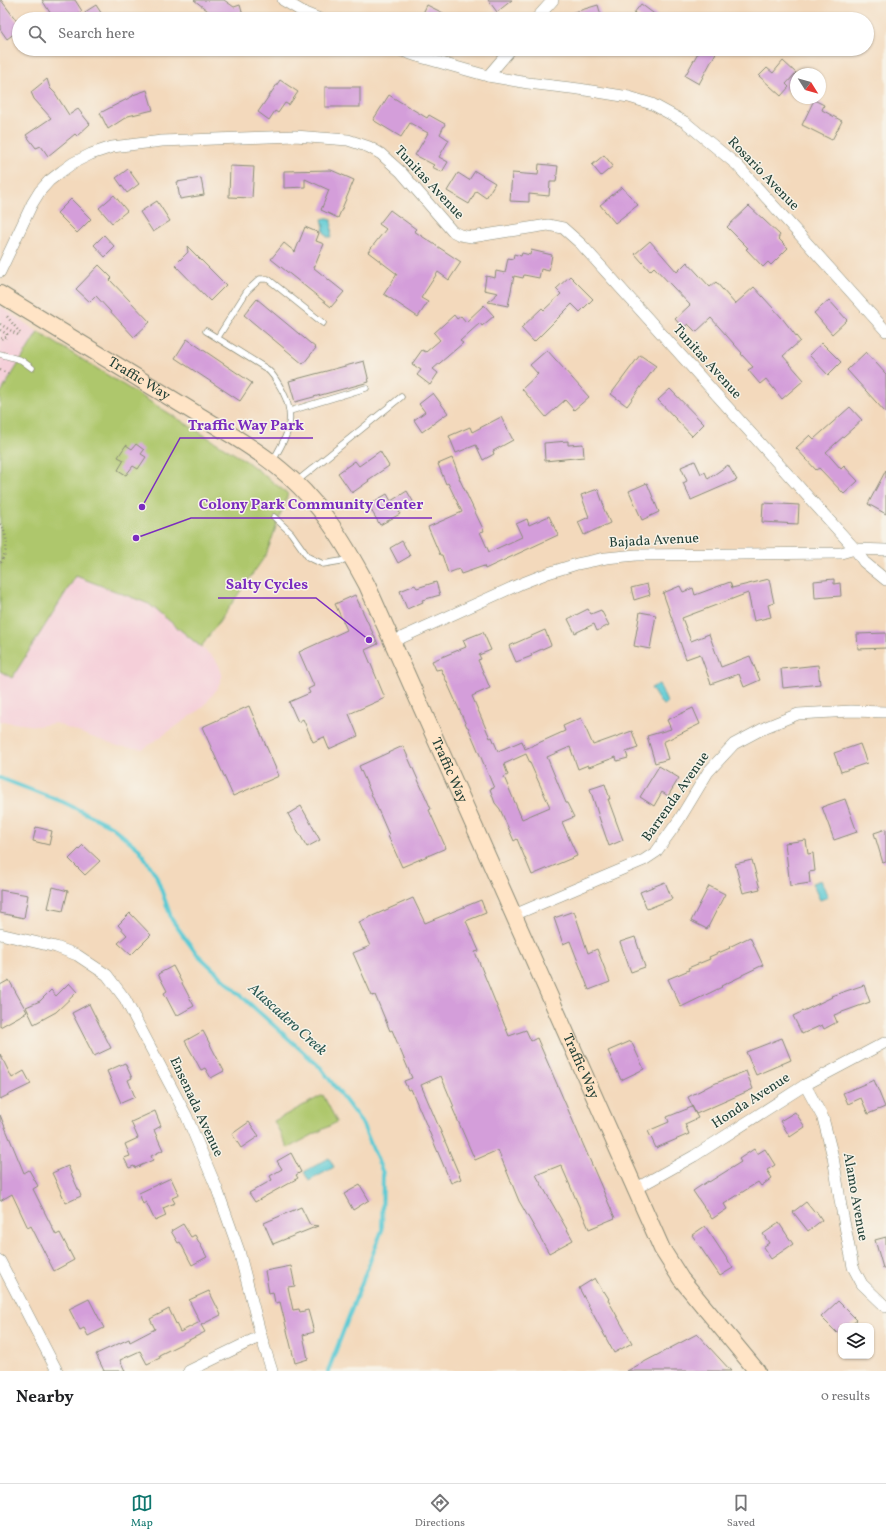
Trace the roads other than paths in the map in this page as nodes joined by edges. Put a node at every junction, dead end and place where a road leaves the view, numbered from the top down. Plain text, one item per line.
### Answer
1 (283, 0) edge
2 (553, 0) edge
3 (303, 12) edge
4 (542, 12) edge
5 (416, 56) edge
6 (505, 56) edge
7 (488, 76) junction
8 (0, 272) edge
9 (0, 294) edge
10 (323, 323) dead end
11 (206, 331) dead end
12 (886, 331) edge
13 (218, 337) junction
14 (0, 354) edge
15 (32, 368) dead end
16 (366, 388) dead end
17 (401, 397) dead end
18 (290, 411) junction
19 (272, 462) junction
20 (296, 482) junction
21 (274, 517) dead end
22 (855, 549) junction
23 (886, 550) edge
24 (352, 556) junction
25 (886, 580) edge
26 (392, 642) junction
27 (886, 712) edge
28 (514, 915) junction
29 (0, 934) edge
30 (886, 1042) edge
31 (805, 1085) junction
32 (635, 1189) junction
33 (0, 1260) edge
34 (886, 1308) edge
35 (260, 1336) junction
36 (57, 1371) edge
37 (189, 1371) edge
38 (272, 1371) edge
39 (757, 1371) edge

1 - 3 street
2 - 4 street
5 - 7 street, Rosario Avenue
6 - 7 street
7 - 12 street, Rosario Avenue
8 - 22 street, Tunitas Avenue
9 - 19 street, Traffic Way
10 - 13 lane
11 - 13 lane
13 - 18 lane
14 - 15 lane
16 - 18 lane
17 - 20 lane
18 - 19 lane
19 - 20 street, Traffic Way
20 - 24 street, Traffic Way
21 - 24 lane
22 - 23 street, Bajada Avenue
22 - 25 street
22 - 26 street, Bajada Avenue
24 - 26 street, Traffic Way
26 - 28 street, Traffic Way
27 - 28 street, Barrenda Avenue
28 - 32 street, Traffic Way
29 - 35 street, Ensenada Avenue
30 - 31 street, Honda Avenue
31 - 32 street, Honda Avenue
31 - 34 street, Alamo Avenue
32 - 39 street, Traffic Way
33 - 36 street
35 - 37 street
35 - 38 street, Ensenada Avenue

